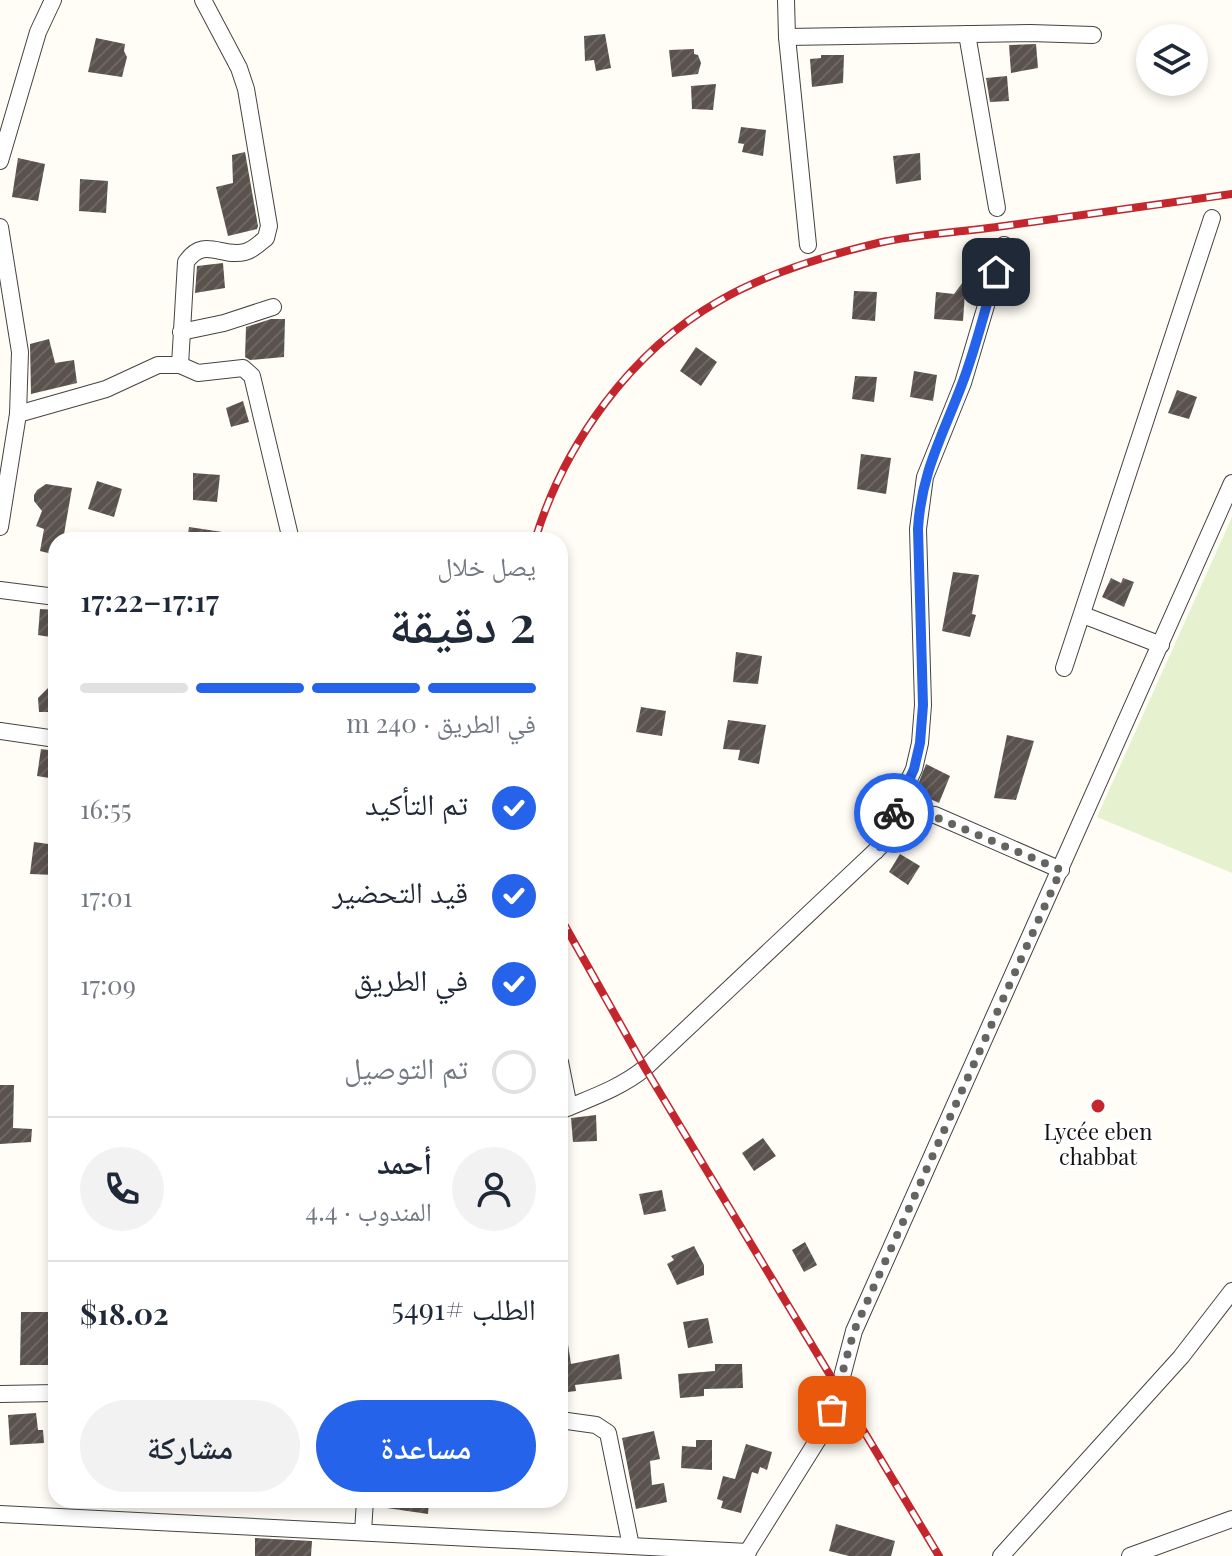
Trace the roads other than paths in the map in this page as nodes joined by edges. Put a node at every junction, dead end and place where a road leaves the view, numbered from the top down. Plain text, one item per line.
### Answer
1 (53, 0) edge
2 (203, 0) edge
3 (786, 0) edge
4 (967, 34) junction
5 (1093, 35) dead end
6 (787, 37) junction
7 (6, 122) edge
8 (0, 161) edge
9 (997, 208) dead end
10 (1212, 218) dead end
11 (0, 227) edge
12 (808, 245) dead end
13 (1004, 245) dead end
14 (273, 307) dead end
15 (181, 332) junction
16 (180, 365) junction
17 (18, 414) junction
18 (1232, 483) edge
19 (0, 527) edge
20 (289, 532) edge
21 (0, 590) edge
22 (48, 596) edge
23 (1083, 615) junction
24 (1161, 645) junction
25 (1064, 668) dead end
26 (0, 731) edge
27 (48, 738) edge
28 (876, 851) junction
29 (1061, 870) junction
30 (568, 1107) edge
31 (1232, 1291) edge
32 (48, 1393) edge
33 (0, 1394) edge
34 (568, 1421) edge
35 (364, 1508) edge
36 (0, 1514) edge
37 (1232, 1519) edge
38 (363, 1532) junction
39 (631, 1546) junction
40 (747, 1554) edge
41 (1001, 1556) edge
42 (1130, 1556) edge

1 - 7 street
2 - 15 street
3 - 6 street
4 - 5 street
4 - 6 street
4 - 9 street
6 - 12 street
7 - 8 street
10 - 23 street
11 - 17 street
13 - 28 street
14 - 15 street
15 - 16 street
16 - 17 street
16 - 20 street
17 - 19 street
18 - 24 street
21 - 22 street
23 - 24 street
23 - 25 street
24 - 29 street
26 - 27 street
28 - 29 street
28 - 30 street
29 - 40 street
31 - 41 street
32 - 33 street
34 - 39 street
35 - 38 street
36 - 38 street
37 - 42 street
38 - 39 street
39 - 40 street

